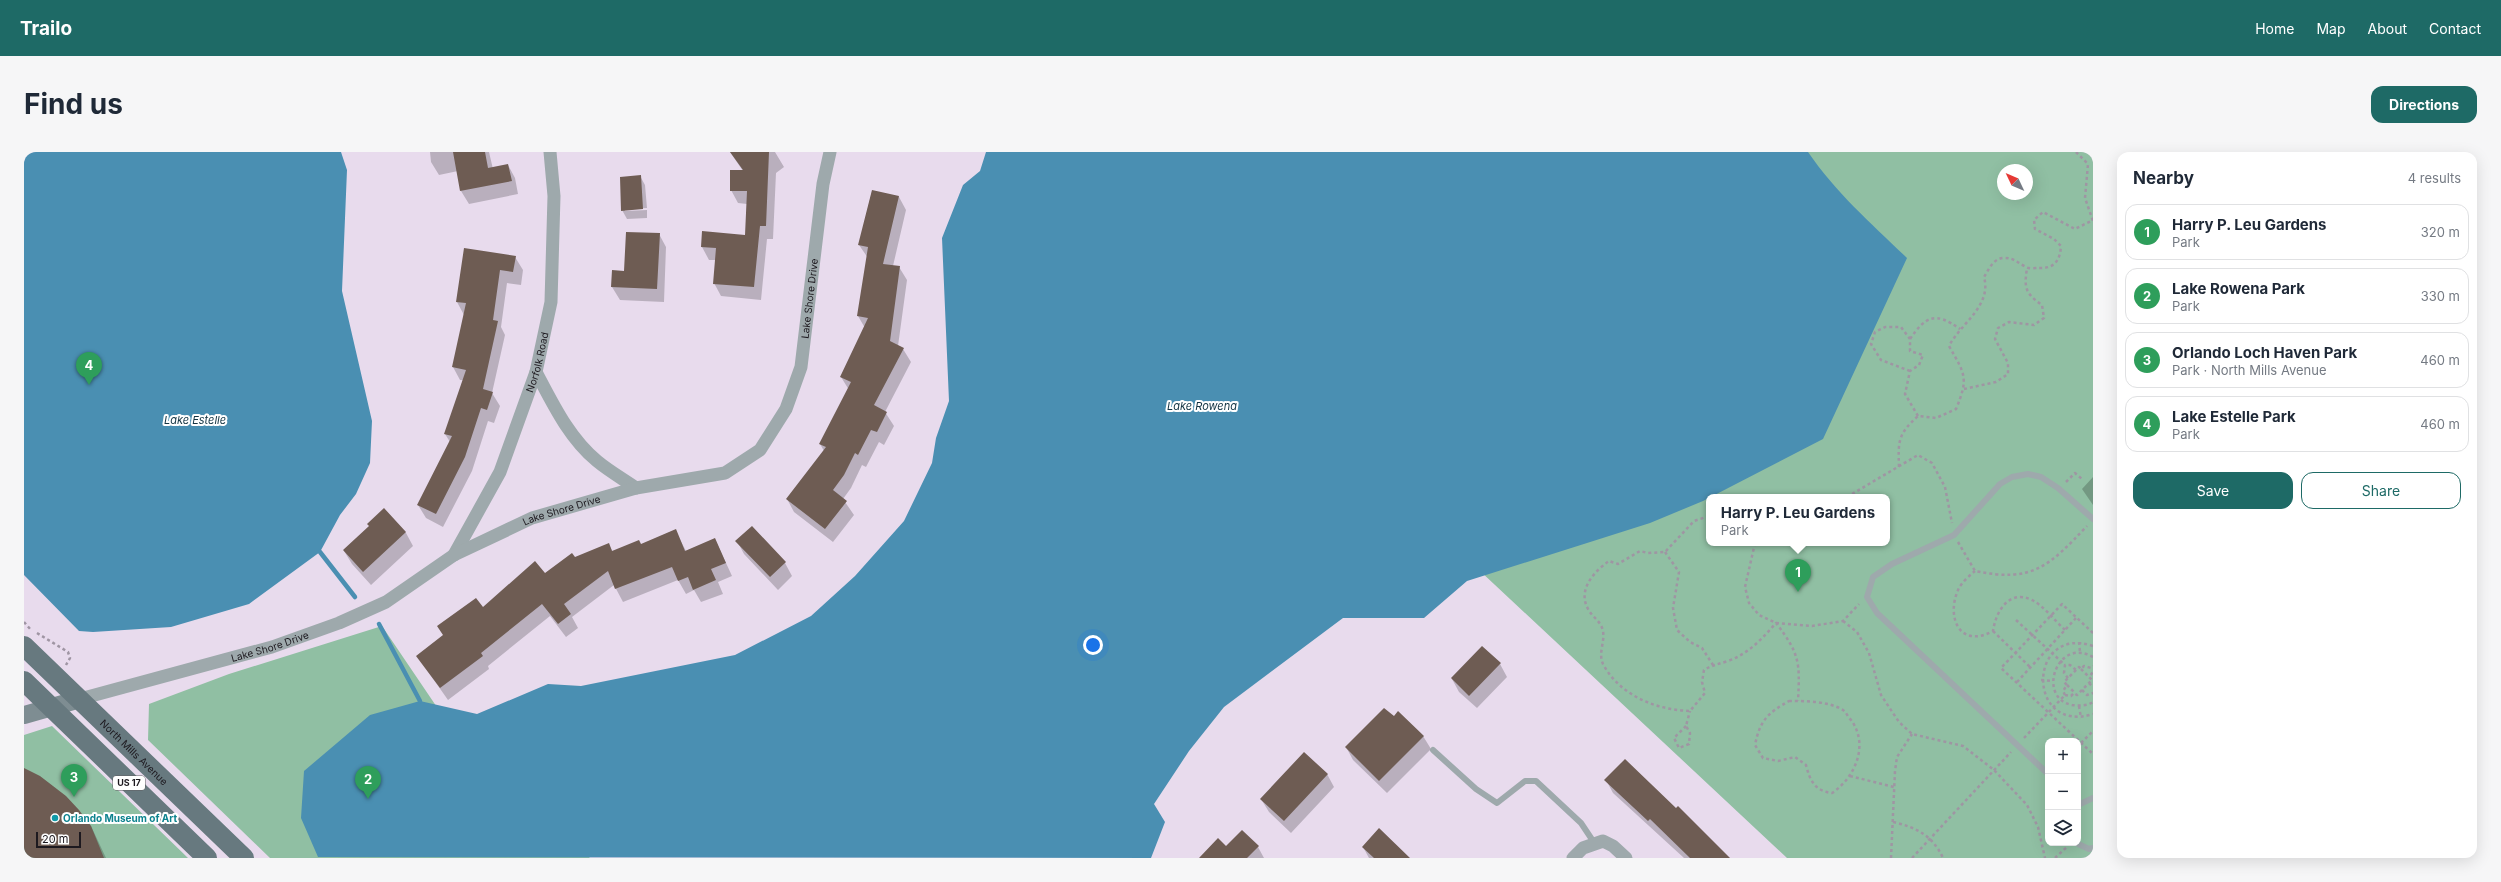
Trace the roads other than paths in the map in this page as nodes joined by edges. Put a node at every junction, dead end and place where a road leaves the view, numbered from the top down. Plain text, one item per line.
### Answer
1 (550, 152) edge
2 (830, 152) edge
3 (536, 372) junction
4 (636, 488) junction
5 (2093, 519) edge
6 (454, 555) junction
7 (24, 646) edge
8 (24, 681) edge
9 (80, 699) junction
10 (52, 708) junction
11 (24, 715) edge
12 (1433, 750) dead end
13 (2045, 771) edge
14 (2093, 798) edge
15 (2081, 803) edge
16 (2081, 845) edge
17 (1589, 846) junction
18 (2093, 848) edge
19 (207, 858) edge
20 (244, 858) edge
21 (1573, 858) edge
22 (1626, 858) edge

1 - 3 street, Norfolk Road
2 - 4 street, Lake Shore Drive
3 - 4 street
3 - 6 street, Norfolk Road
4 - 6 street, Lake Shore Drive
5 - 13 lane
6 - 9 street, Lake Shore Drive
7 - 9 main road, North Mills Avenue / US 17
8 - 10 main road, US 17
9 - 10 street
9 - 20 main road, North Mills Avenue / US 17
10 - 11 street
10 - 19 main road, US 17
12 - 17 lane
14 - 15 lane
16 - 18 lane
17 - 21 street
17 - 22 street

